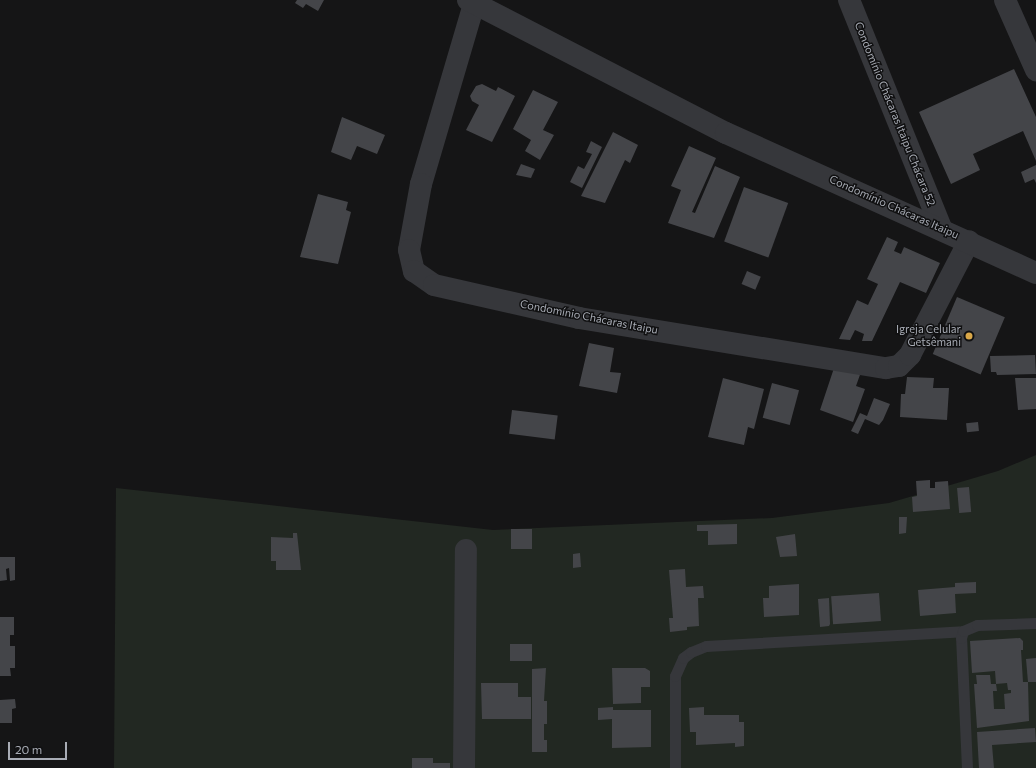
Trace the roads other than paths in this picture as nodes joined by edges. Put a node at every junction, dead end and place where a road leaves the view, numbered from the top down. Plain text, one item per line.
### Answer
1 (849, 0) edge
2 (1005, 0) edge
3 (471, 2) edge
4 (1036, 70) edge
5 (941, 228) junction
6 (969, 241) junction
7 (1036, 272) edge
8 (466, 550) dead end
9 (1036, 623) edge
10 (963, 631) junction
11 (464, 768) edge
12 (675, 768) edge
13 (967, 768) edge

1 - 5 street, Condomínio Chácaras Itaipu Chácara 52
2 - 4 street
3 - 5 street, Condomínio Chácaras Itaipu
3 - 6 street, Condomínio Chácaras Itaipu
5 - 6 street, Condomínio Chácaras Itaipu
6 - 7 street, Condomínio Chácaras Itaipu
8 - 11 street
9 - 10 lane
10 - 12 lane
10 - 13 lane

